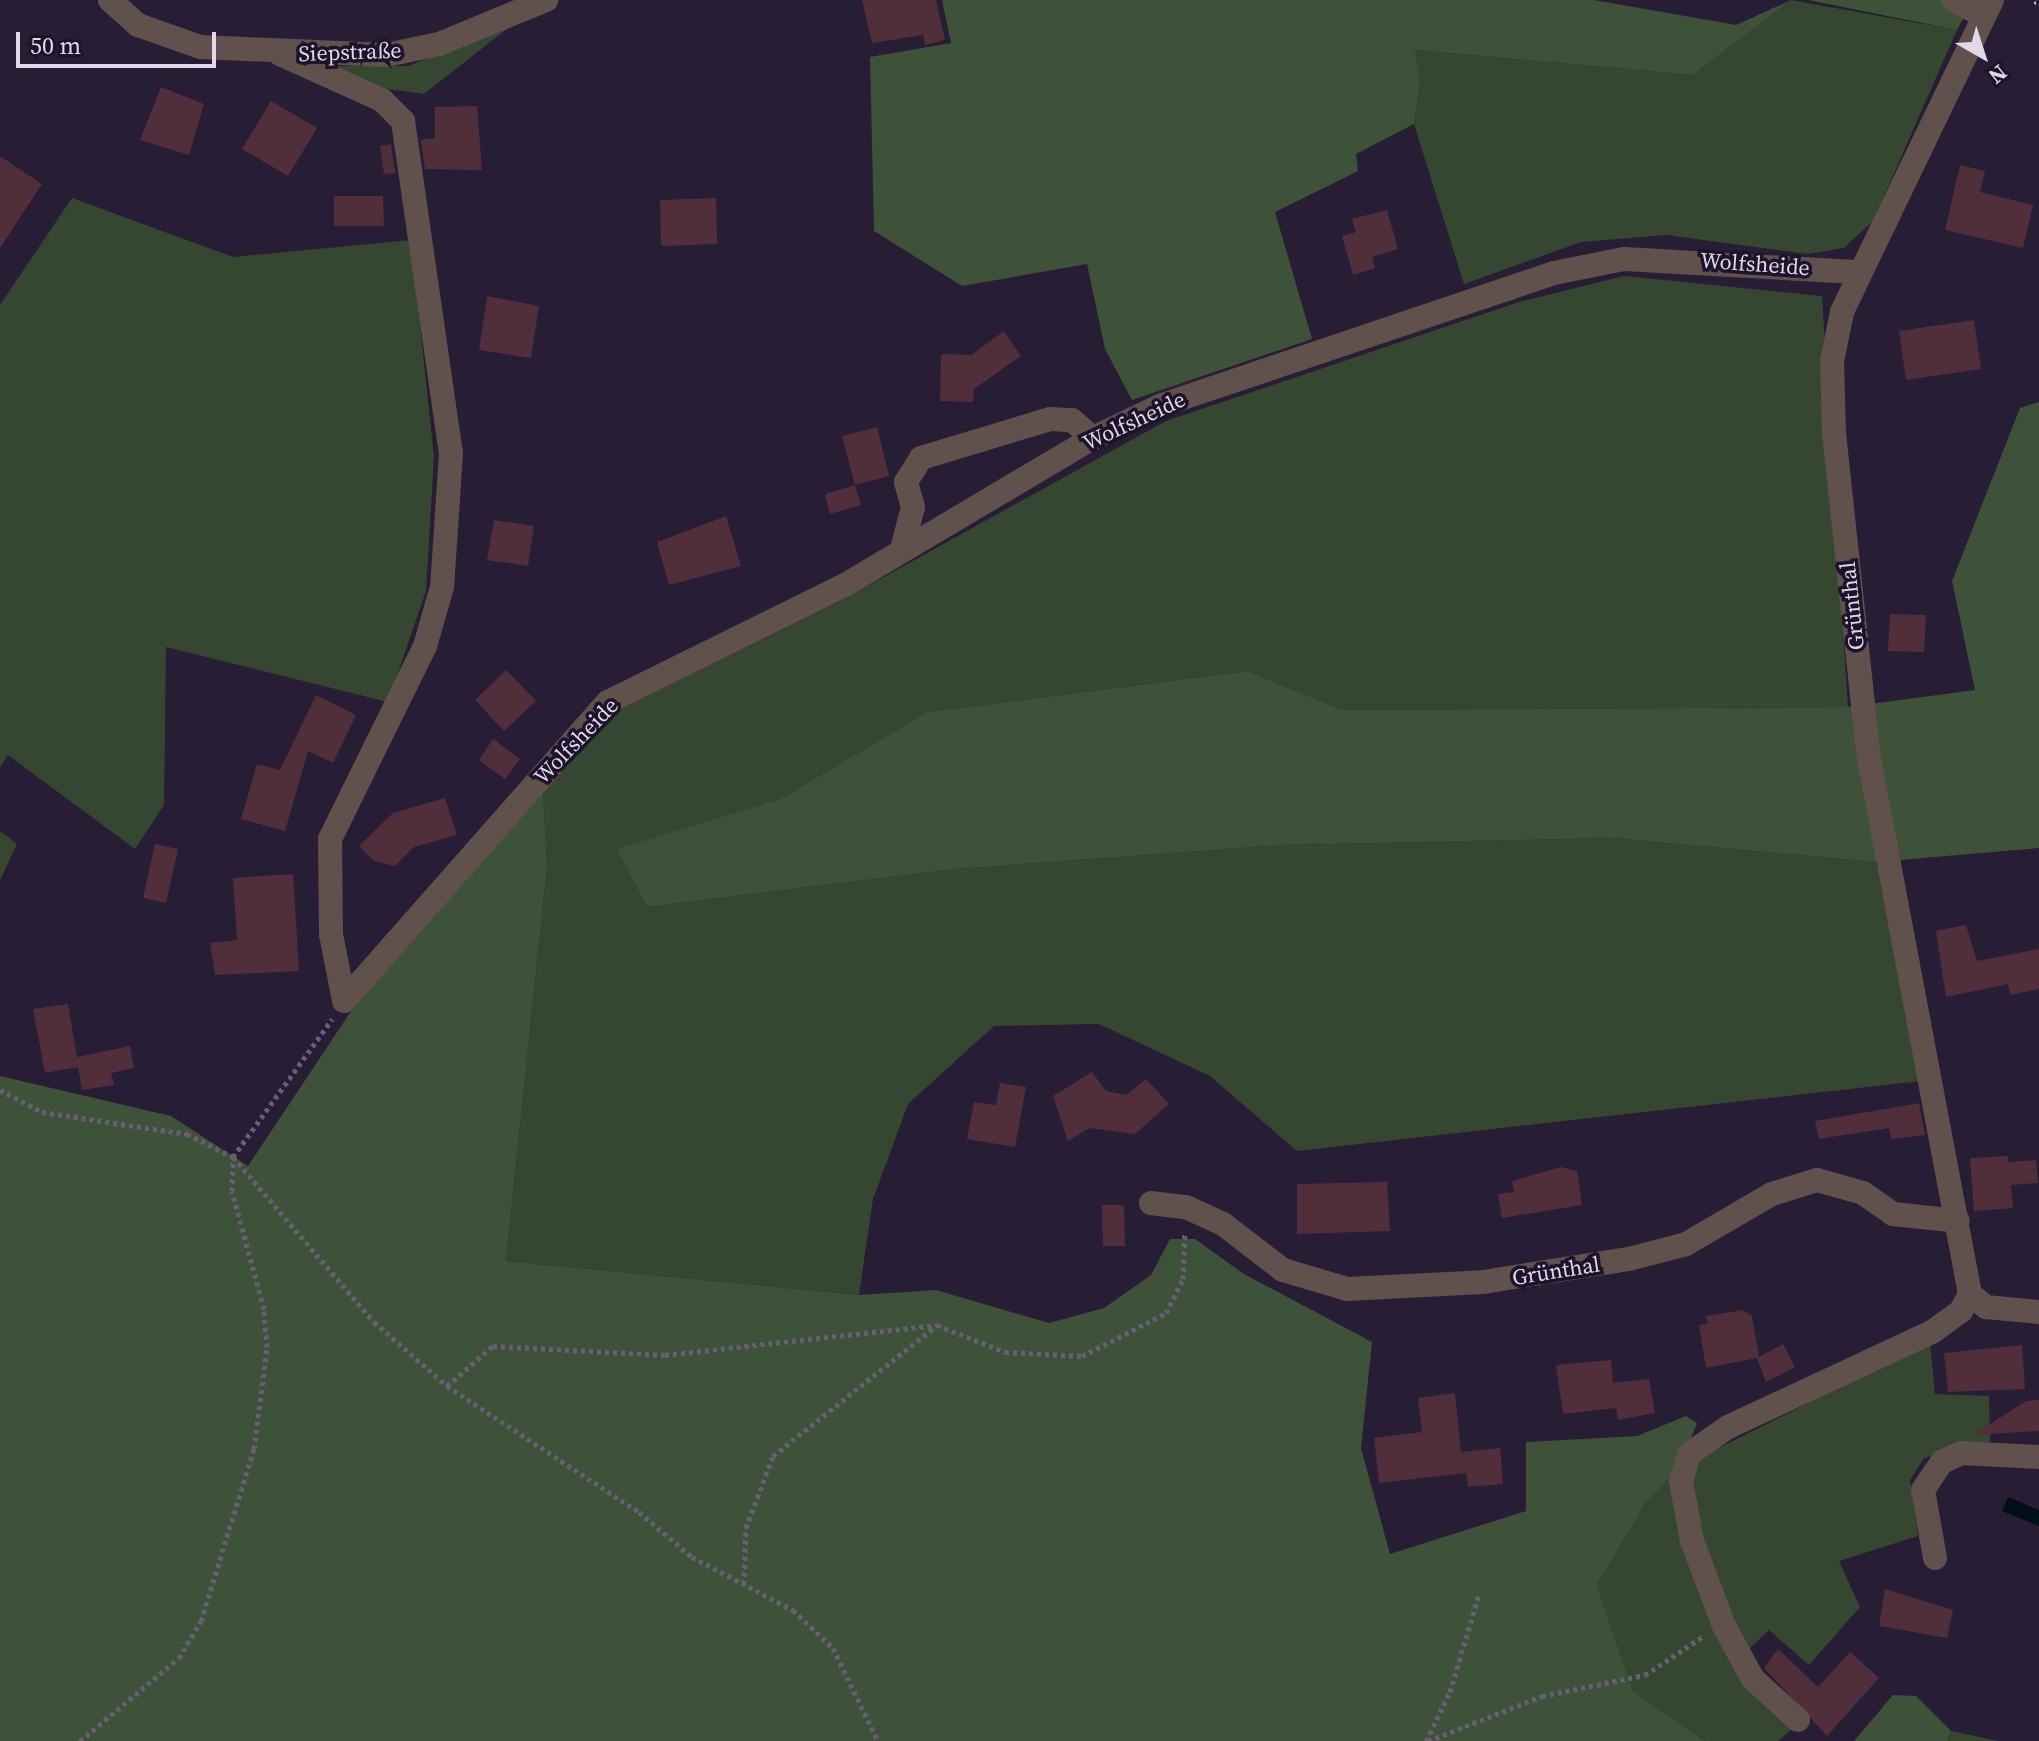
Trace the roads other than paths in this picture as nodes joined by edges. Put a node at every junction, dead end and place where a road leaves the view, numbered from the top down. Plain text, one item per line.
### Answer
1 (110, 0) edge
2 (546, 0) edge
3 (1953, 0) edge
4 (1988, 8) edge
5 (280, 54) junction
6 (1860, 272) junction
7 (1093, 438) junction
8 (902, 549) junction
9 (1151, 1203) dead end
10 (1958, 1221) junction
11 (1970, 1294) junction
12 (2039, 1312) edge
13 (2039, 1457) edge
14 (1935, 1558) dead end
15 (1798, 1720) dead end

1 - 5 street, Siepstraße
2 - 5 street, Siepstraße
3 - 4 street
4 - 6 street, Grünthal
5 - 8 street, Wolfsheide
6 - 7 street, Wolfsheide
6 - 10 street, Grünthal
7 - 8 street, Wolfsheide
7 - 8 street
9 - 10 street, Grünthal
10 - 11 street, Grünthal
11 - 12 street
11 - 15 street
13 - 14 street

